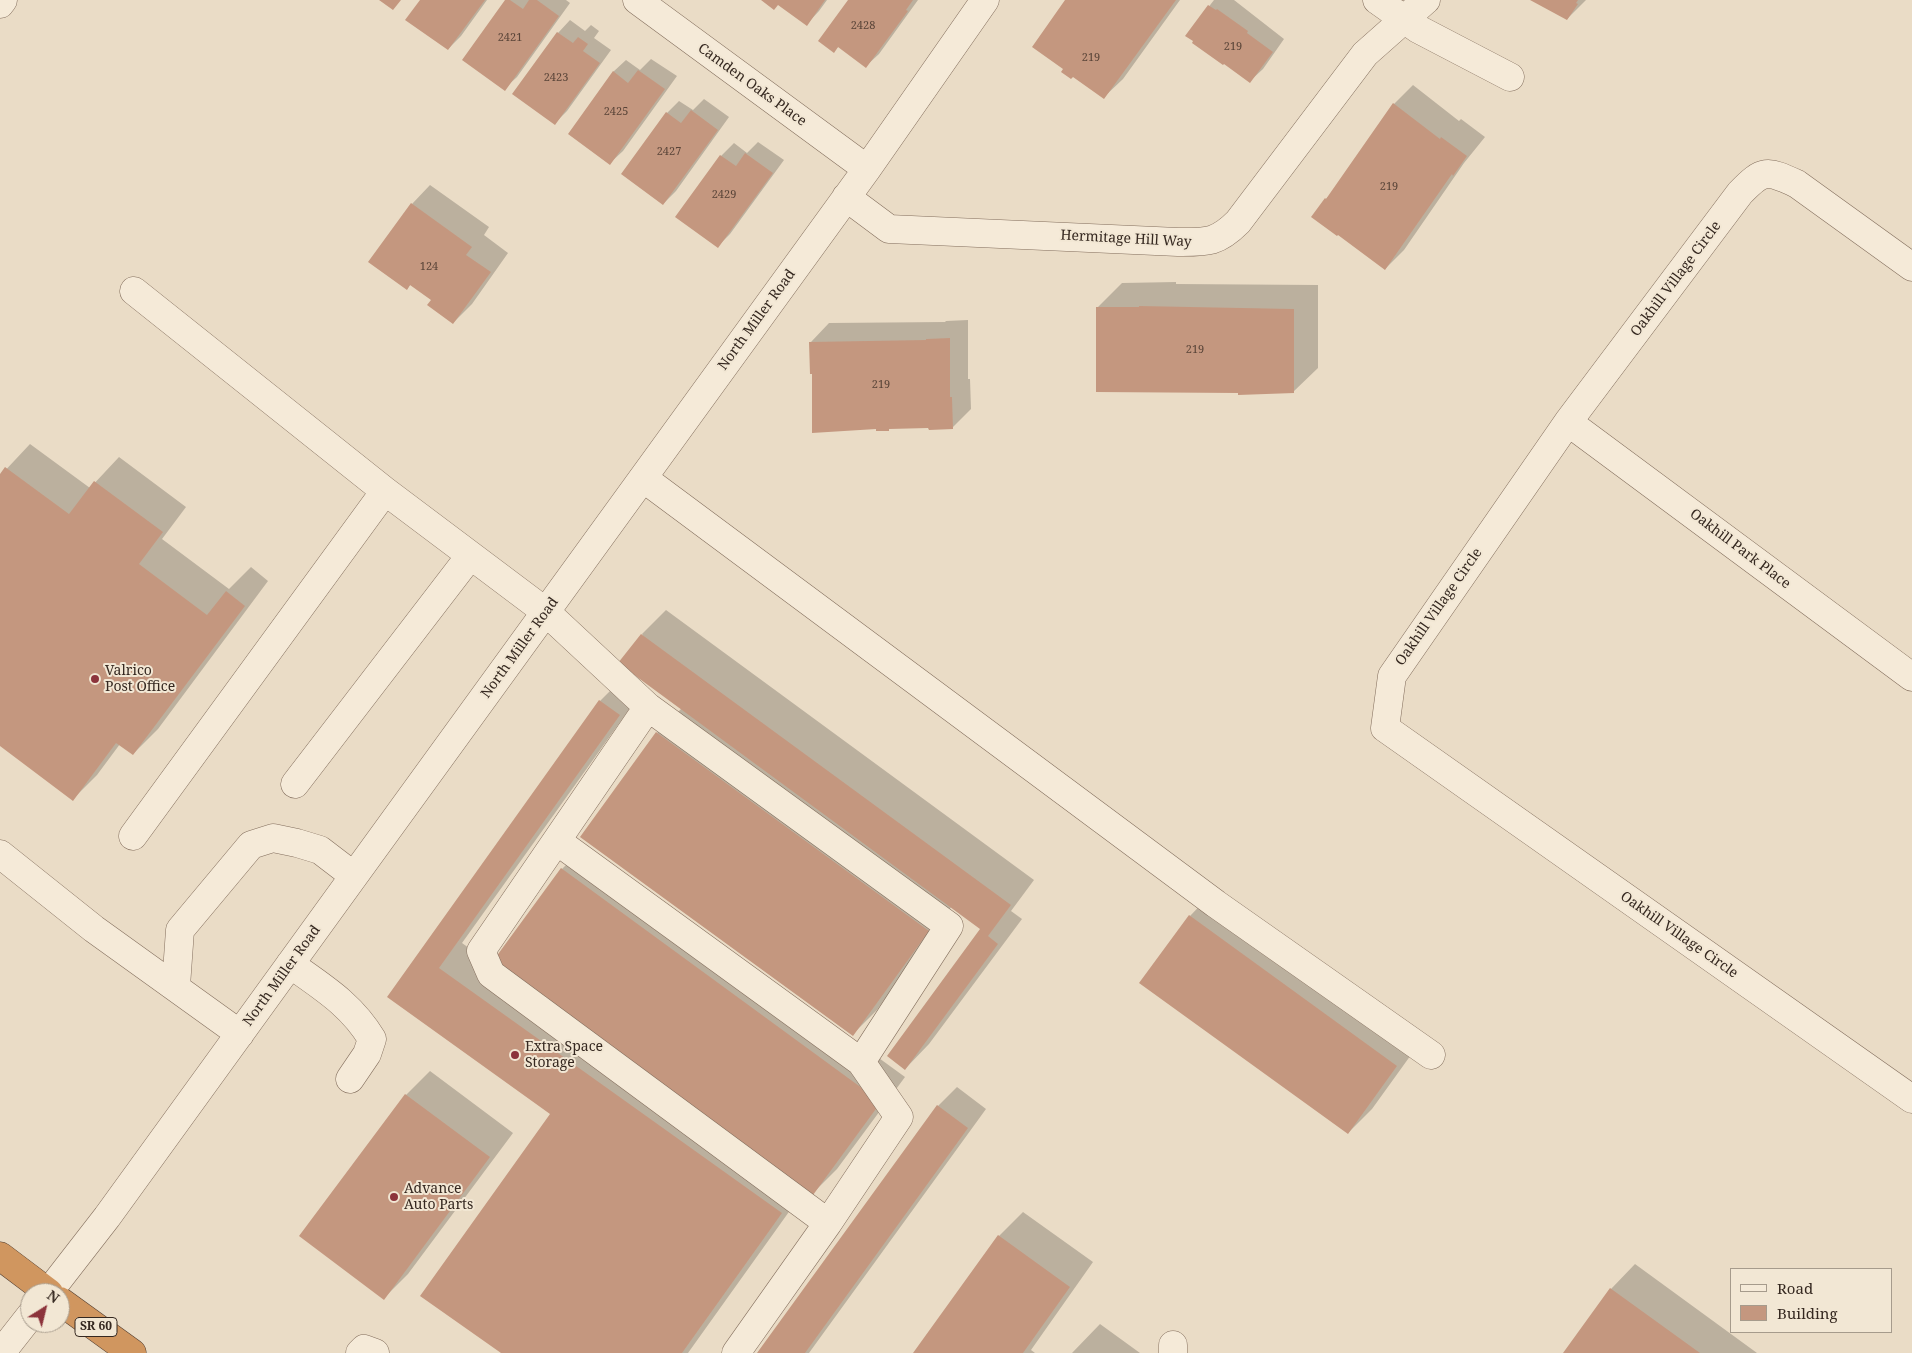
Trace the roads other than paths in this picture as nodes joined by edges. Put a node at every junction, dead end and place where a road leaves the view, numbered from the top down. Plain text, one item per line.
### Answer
1 (3, 0) edge
2 (637, 0) edge
3 (985, 0) edge
4 (1377, 0) edge
5 (1426, 0) edge
6 (0, 4) edge
7 (1405, 19) junction
8 (1510, 77) dead end
9 (867, 169) junction
10 (846, 197) junction
11 (1912, 267) edge
12 (134, 291) dead end
13 (1568, 422) junction
14 (644, 478) junction
15 (384, 491) junction
16 (470, 556) junction
17 (546, 612) junction
18 (1912, 677) edge
19 (648, 707) junction
20 (295, 784) dead end
21 (133, 836) dead end
22 (556, 841) junction
23 (0, 854) edge
24 (354, 876) junction
25 (290, 964) junction
26 (176, 986) junction
27 (240, 1034) junction
28 (1431, 1054) dead end
29 (861, 1062) junction
30 (350, 1078) dead end
31 (1912, 1099) edge
32 (828, 1223) junction
33 (0, 1256) edge
34 (35, 1283) edge
35 (60, 1283) edge
36 (70, 1309) edge
37 (20, 1329) edge
38 (2, 1353) edge
39 (132, 1353) edge
40 (360, 1353) edge
41 (375, 1353) edge
42 (736, 1353) edge

1 - 6 street
2 - 9 street, Camden Oaks Place
3 - 9 street, North Miller Road
4 - 7 street
5 - 7 street, Hermitage Hill Way
7 - 8 street
7 - 10 street, Hermitage Hill Way
9 - 10 street, North Miller Road
10 - 14 street, North Miller Road
11 - 13 street, Oakhill Village Circle
12 - 15 street
13 - 18 street, Oakhill Park Place
13 - 31 street, Oakhill Village Circle
14 - 17 street, North Miller Road
14 - 28 street
15 - 16 street
15 - 21 street
16 - 17 street
16 - 20 street
17 - 19 street
17 - 24 street, North Miller Road
19 - 22 street
19 - 29 street
22 - 29 street
22 - 32 street
23 - 26 street
24 - 25 street, North Miller Road
24 - 26 street
25 - 27 street, North Miller Road
25 - 30 street
26 - 27 street
27 - 35 street, North Miller Road
29 - 32 street
32 - 42 street
33 - 34 highway, SR 60
36 - 39 highway, SR 60
37 - 38 street
40 - 41 street

